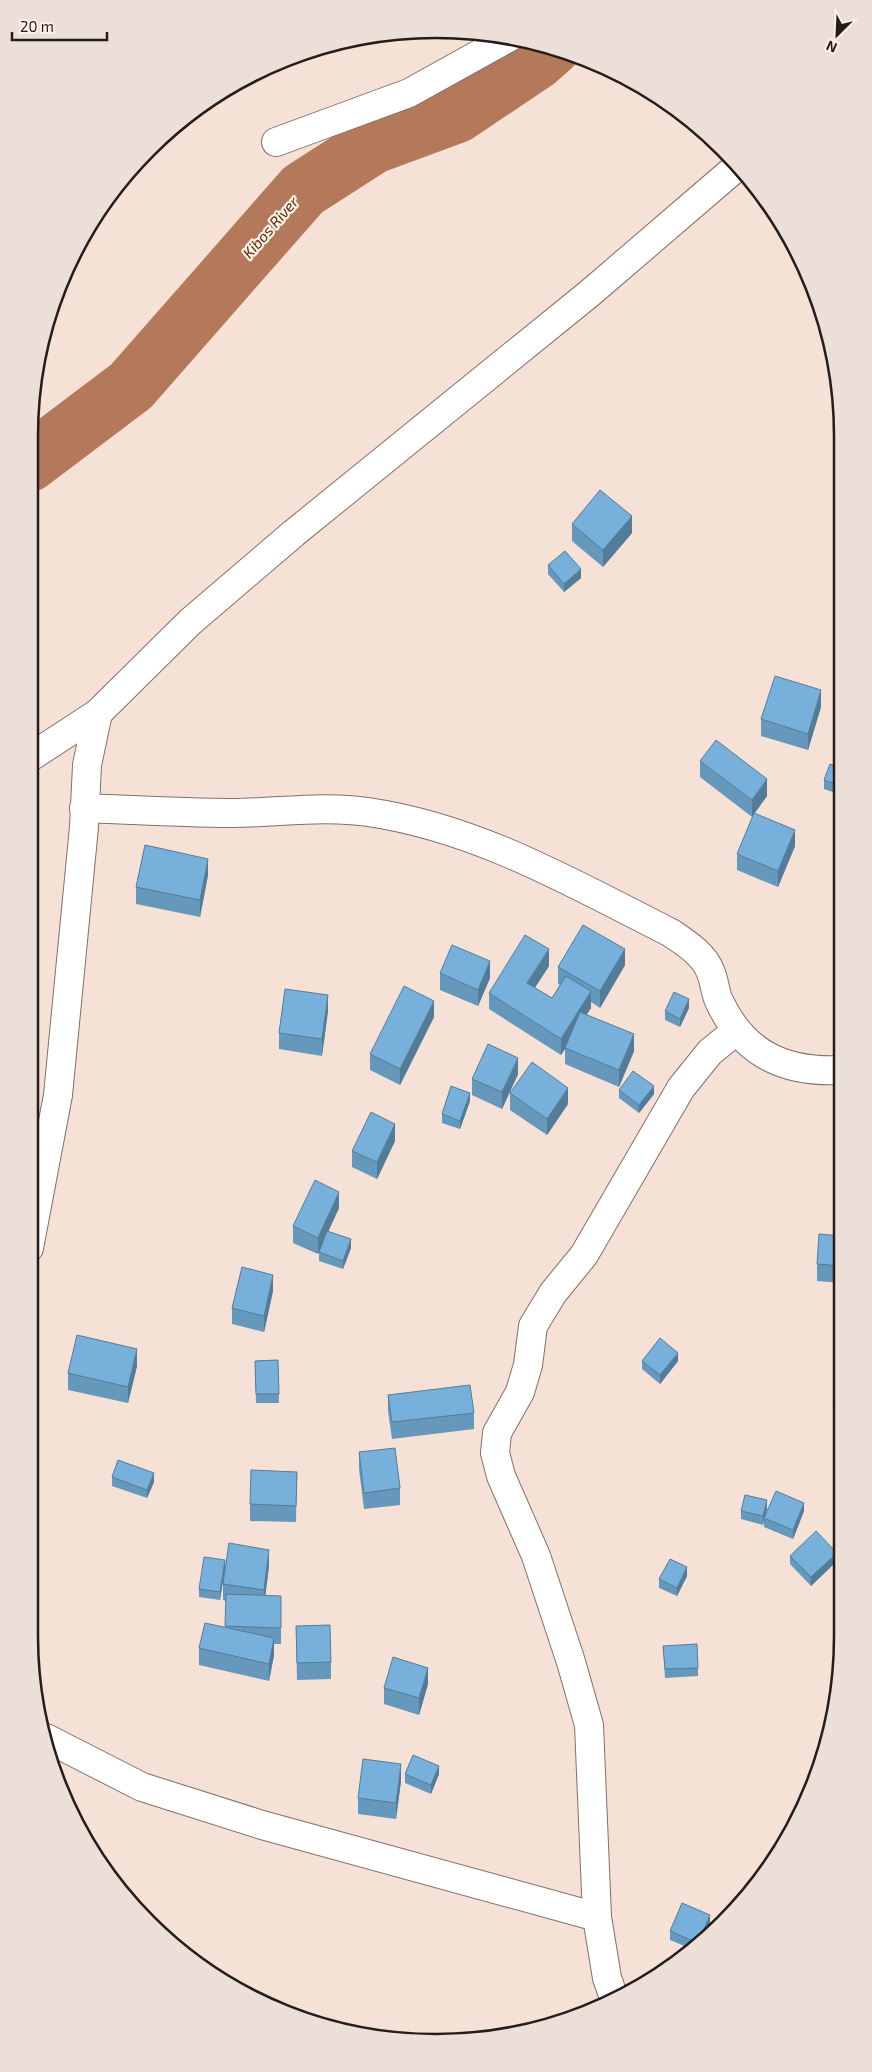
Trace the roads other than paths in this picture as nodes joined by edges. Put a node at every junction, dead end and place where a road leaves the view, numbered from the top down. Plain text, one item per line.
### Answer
1 (500, 43) edge
2 (276, 142) dead end
3 (733, 170) edge
4 (98, 713) junction
5 (38, 752) edge
6 (84, 808) junction
7 (736, 1031) junction
8 (834, 1070) edge
9 (38, 1201) edge
10 (52, 1741) edge
11 (597, 1917) junction
12 (612, 1993) edge

1 - 2 street
3 - 4 street
4 - 5 street
4 - 6 street
6 - 7 street
6 - 9 street
7 - 8 street
7 - 11 street
10 - 11 street
11 - 12 street

